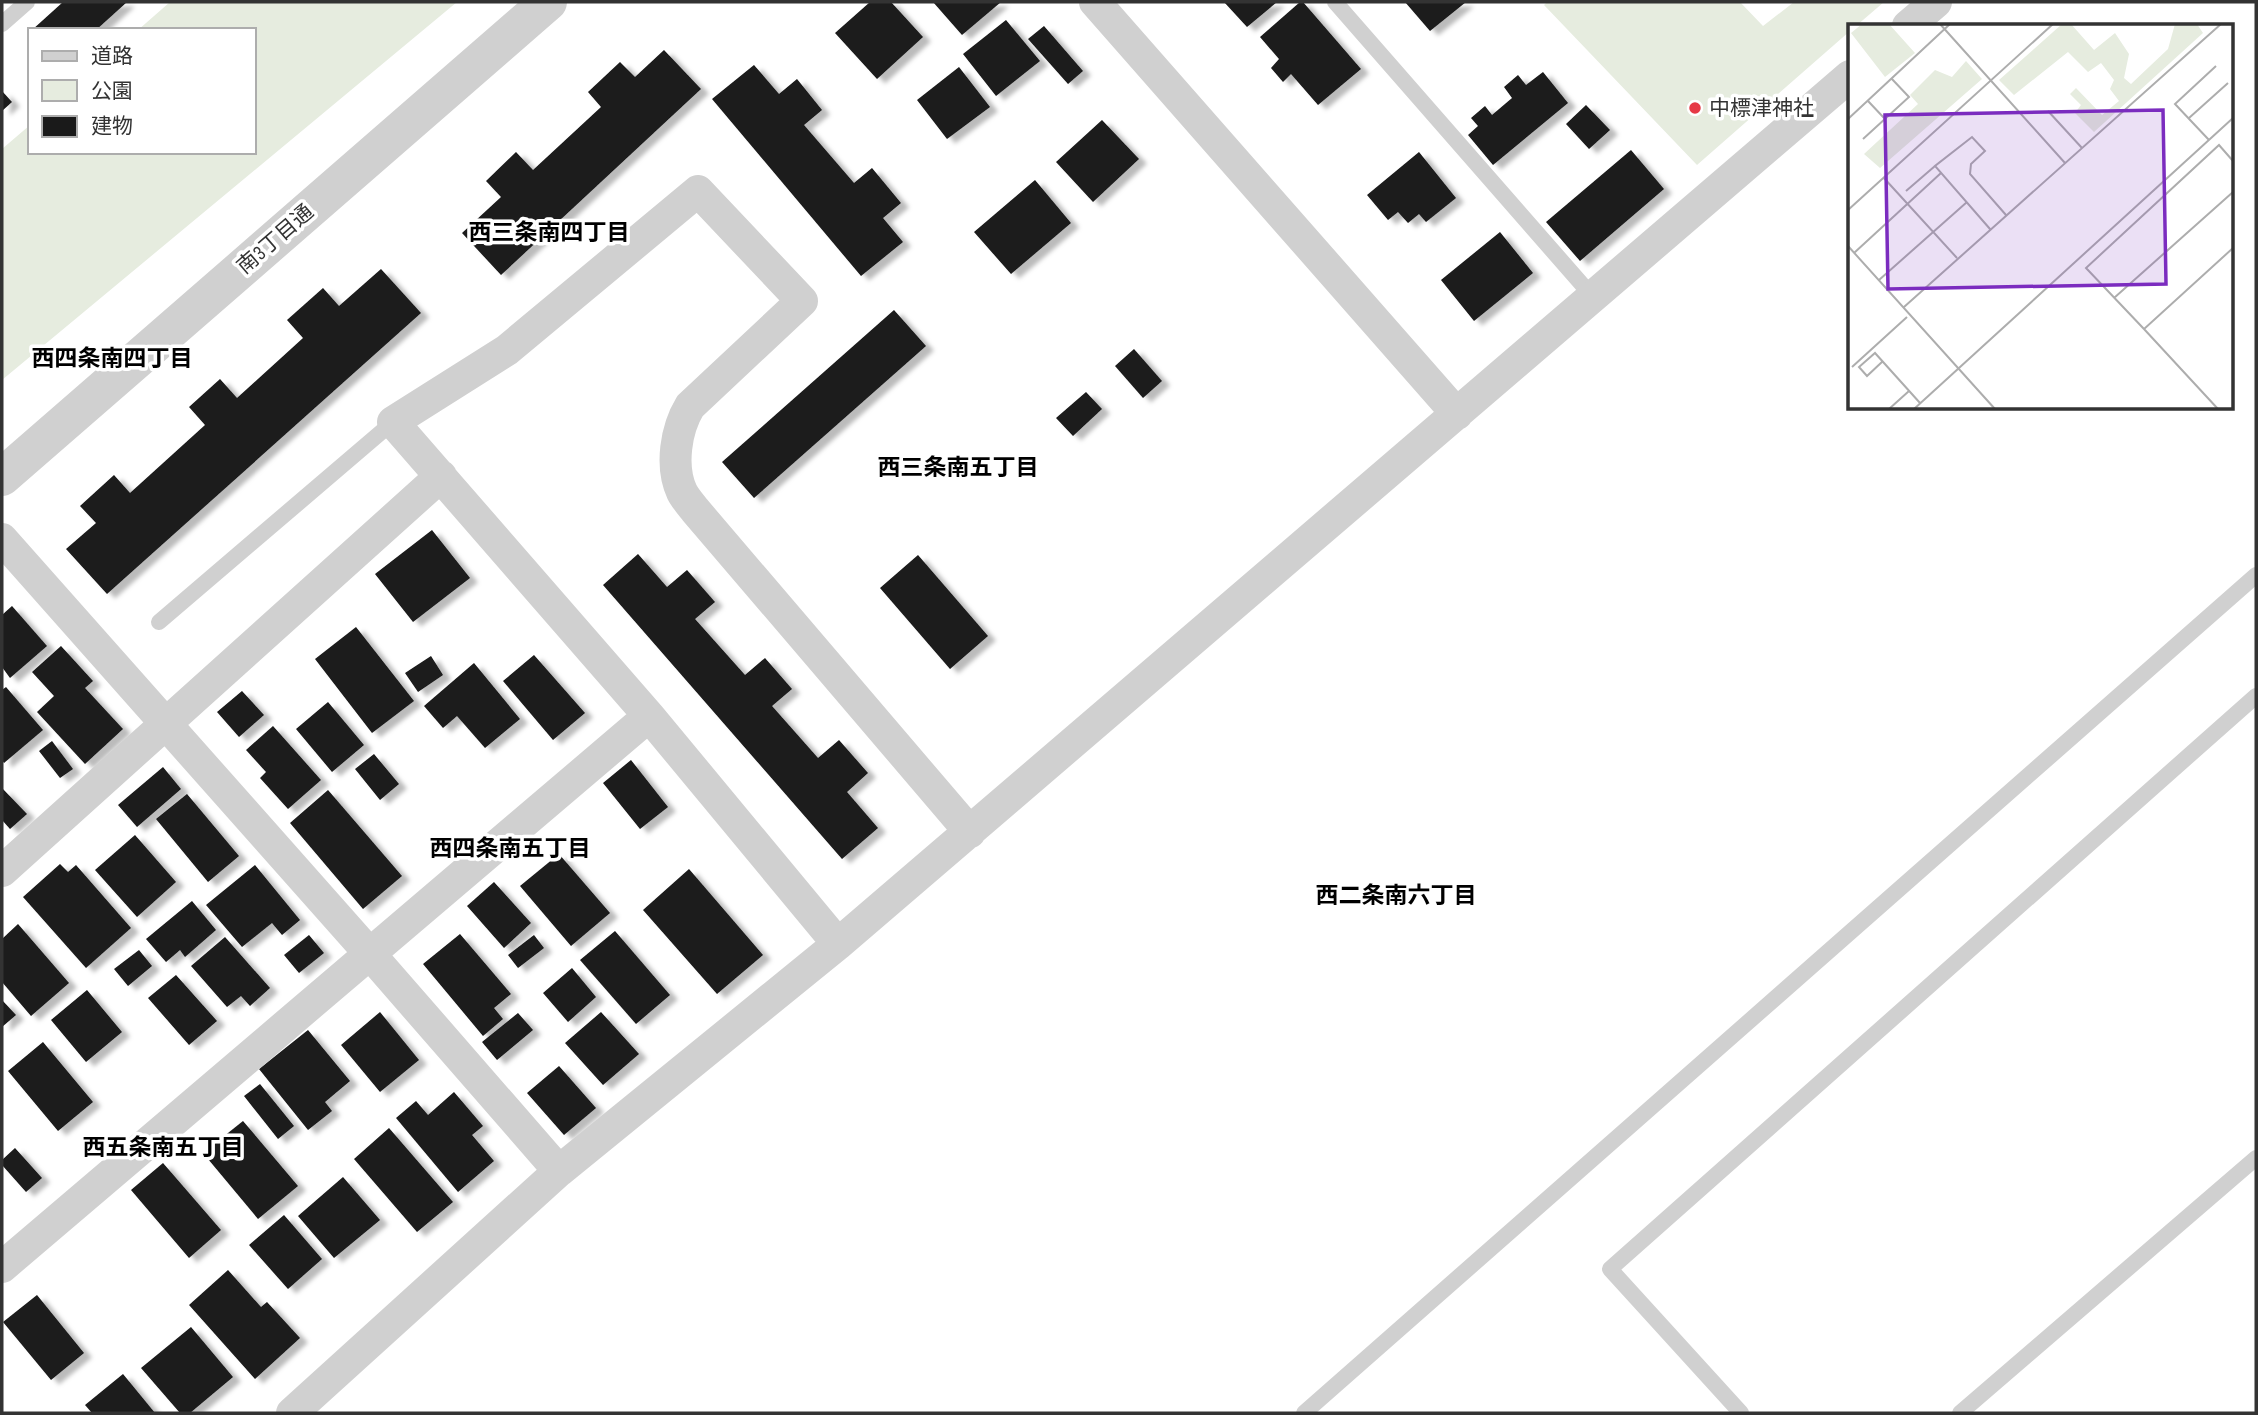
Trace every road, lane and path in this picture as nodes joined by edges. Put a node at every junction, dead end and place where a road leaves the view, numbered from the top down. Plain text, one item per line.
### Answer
1 (27, 2) edge
2 (548, 2) edge
3 (1095, 2) edge
4 (1335, 2) edge
5 (1936, 2) edge
6 (2, 24) edge
7 (1910, 24) edge
8 (1848, 78) edge
9 (1593, 297) junction
10 (1457, 414) junction
11 (393, 422) junction
12 (441, 476) junction
13 (2, 477) edge
14 (2, 539) edge
15 (2256, 575) edge
16 (159, 622) dead end
17 (2256, 696) edge
18 (649, 716) junction
19 (166, 723) junction
20 (970, 832) junction
21 (2, 871) edge
22 (838, 944) junction
23 (370, 954) junction
24 (2256, 1158) edge
25 (559, 1171) junction
26 (2, 1267) edge
27 (292, 1413) edge
28 (1304, 1413) edge
29 (1741, 1413) edge
30 (1960, 1413) edge

1 - 6 lane
2 - 13 street, 南3丁目通
3 - 10 street
4 - 9 lane
5 - 7 street
8 - 9 street
9 - 10 street
10 - 20 street
11 - 12 street
11 - 16 lane
11 - 20 street
12 - 18 street
12 - 19 street
14 - 19 street
15 - 28 lane
17 - 29 lane
18 - 22 street
18 - 23 street
19 - 21 street
19 - 23 street
20 - 22 street
22 - 25 street
23 - 25 street
23 - 26 street
24 - 30 lane
25 - 27 street

